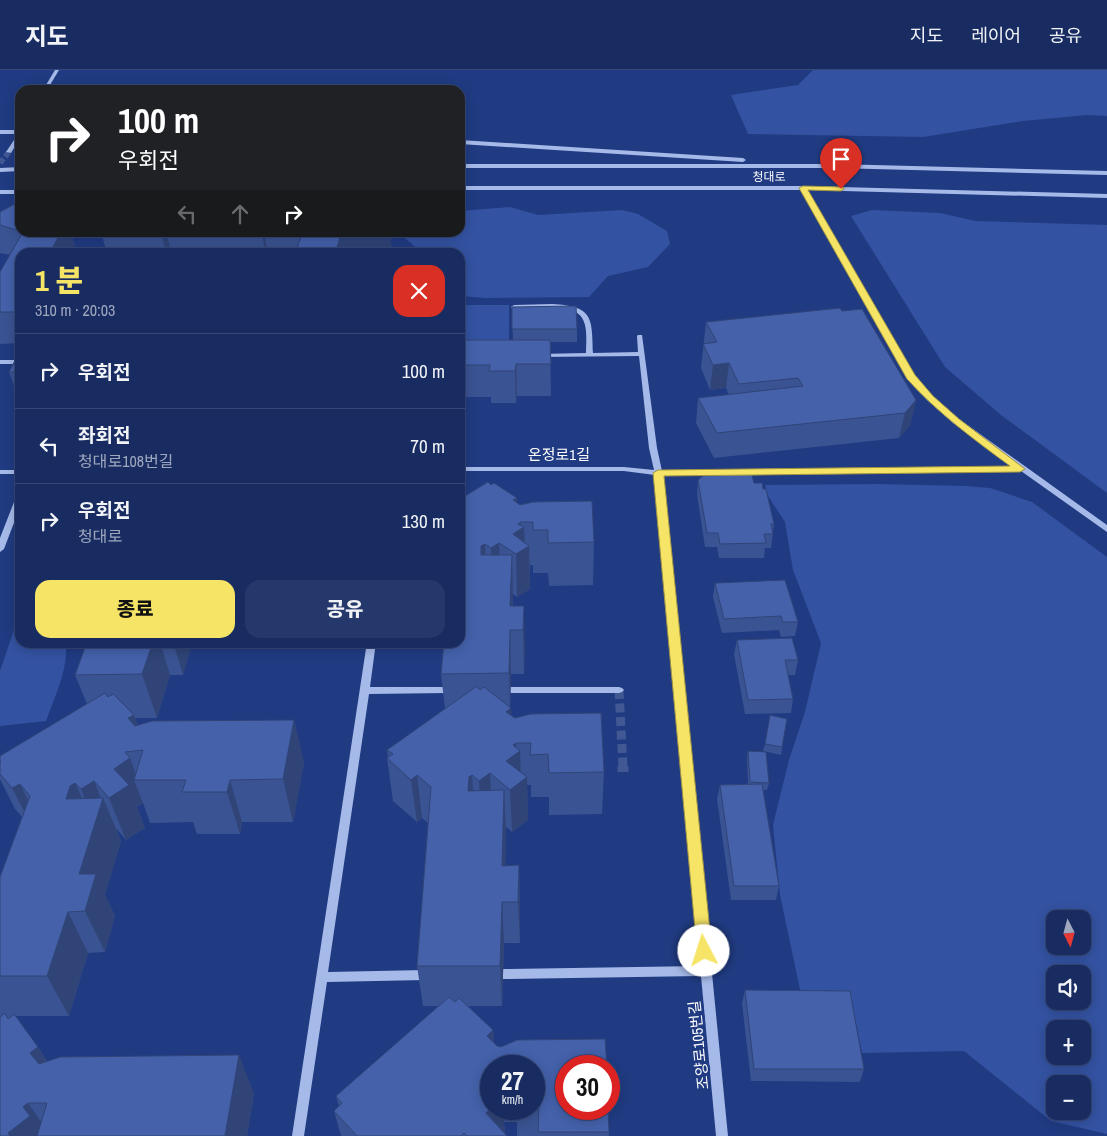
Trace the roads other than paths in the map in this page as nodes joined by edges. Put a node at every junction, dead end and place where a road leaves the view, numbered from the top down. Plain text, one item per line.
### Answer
1 (58, 70) edge
2 (48, 85) edge
3 (0, 132) edge
4 (15, 133) edge
5 (15, 142) edge
6 (465, 142) edge
7 (9, 152) tunnel mouth
8 (465, 166) edge
9 (835, 166) junction
10 (0, 170) edge
11 (15, 170) edge
12 (1107, 173) edge
13 (465, 188) edge
14 (803, 188) junction
15 (0, 192) edge
16 (15, 192) edge
17 (1107, 196) edge
18 (514, 307) edge
19 (640, 336) dead end
20 (642, 354) junction
21 (590, 355) junction
22 (530, 356) edge
23 (0, 362) edge
24 (15, 362) edge
25 (465, 469) edge
26 (1020, 469) junction
27 (0, 472) edge
28 (15, 472) edge
29 (658, 473) junction
30 (15, 510) edge
31 (1107, 529) edge
32 (0, 549) edge
33 (371, 648) edge
34 (447, 690) edge
35 (511, 690) edge
36 (619, 690) dead end
37 (364, 691) junction
38 (706, 971) junction
39 (503, 974) edge
40 (425, 975) edge
41 (322, 977) junction
42 (298, 1136) edge
43 (722, 1136) edge

1 - 2 street
3 - 4 street
5 - 7 street
6 - 9 street
8 - 9 street, 청대로
9 - 12 street, 청대로
10 - 11 street
13 - 14 street, 청대로
14 - 17 street, 청대로
14 - 26 street
15 - 16 street
18 - 21 street
19 - 20 street, 조양로105번길
20 - 21 street
20 - 29 street, 조양로105번길
21 - 22 street
23 - 24 lane
25 - 29 street, 온정로1길
26 - 29 street, 온정로1길
26 - 31 street
27 - 28 street
29 - 38 street, 조양로105번길
30 - 32 street
33 - 37 street
34 - 37 street
35 - 36 street
37 - 41 street
38 - 39 lane
38 - 43 street, 조양로105번길
40 - 41 street
41 - 42 street

